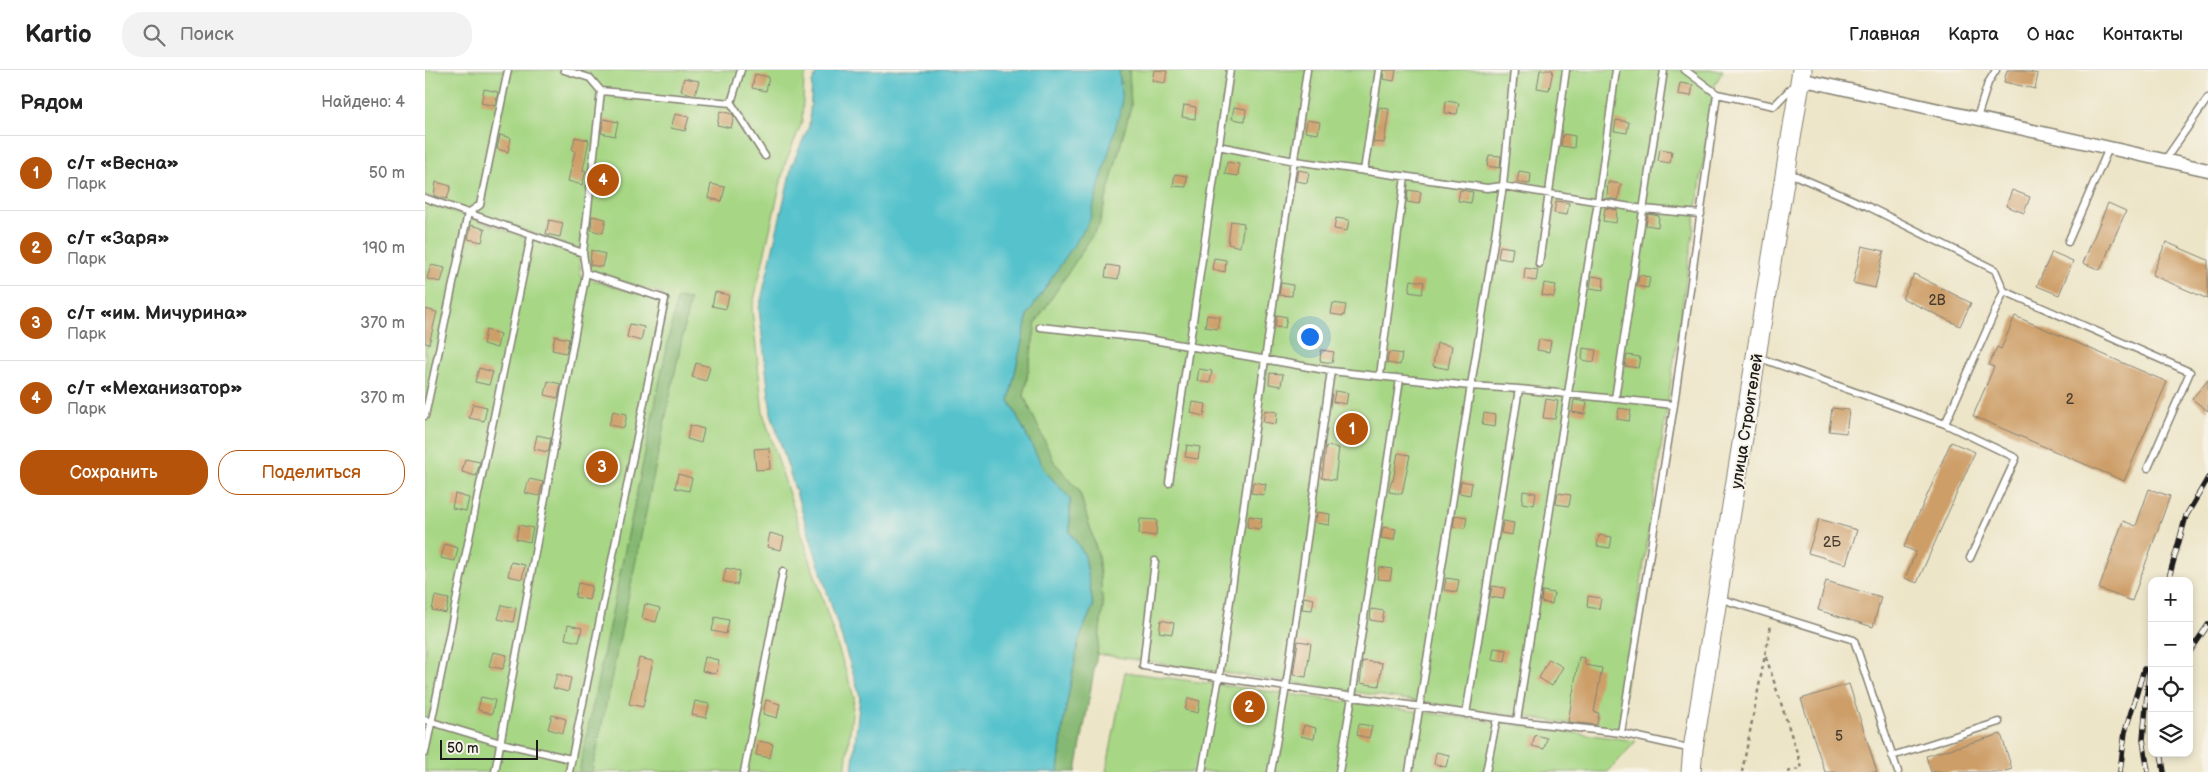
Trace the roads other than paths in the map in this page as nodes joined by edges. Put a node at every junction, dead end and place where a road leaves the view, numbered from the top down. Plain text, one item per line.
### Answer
1 (508, 70) edge
2 (564, 70) edge
3 (594, 70) edge
4 (741, 70) edge
5 (1230, 70) edge
6 (1307, 70) edge
7 (1379, 70) edge
8 (1514, 70) edge
9 (1566, 70) edge
10 (1616, 70) edge
11 (1664, 70) edge
12 (1685, 70) edge
13 (1997, 70) edge
14 (1801, 74) edge
15 (590, 78) junction
16 (601, 90) junction
17 (1717, 94) junction
18 (2208, 98) edge
19 (731, 103) junction
20 (1977, 118) junction
21 (1217, 146) junction
22 (2109, 148) junction
23 (765, 156) dead end
24 (2165, 160) junction
25 (1295, 161) junction
26 (2208, 170) edge
27 (1364, 171) junction
28 (1785, 172) junction
29 (1405, 176) junction
30 (1503, 186) junction
31 (1549, 193) junction
32 (425, 198) edge
33 (1598, 201) junction
34 (1643, 208) junction
35 (468, 213) junction
36 (1701, 214) junction
37 (531, 236) junction
38 (2068, 242) dead end
39 (583, 253) junction
40 (1539, 264) dead end
41 (586, 273) junction
42 (2003, 291) junction
43 (1040, 328) dead end
44 (1188, 346) junction
45 (1756, 357) junction
46 (1265, 358) junction
47 (1331, 371) junction
48 (1380, 376) junction
49 (1400, 378) junction
50 (1470, 386) junction
51 (1519, 389) junction
52 (1568, 394) junction
53 (1615, 399) junction
54 (1674, 405) junction
55 (425, 416) edge
56 (1945, 424) junction
57 (2148, 468) dead end
58 (1169, 484) dead end
59 (1970, 558) dead end
60 (1155, 561) dead end
61 (783, 571) dead end
62 (1717, 598) junction
63 (1219, 677) junction
64 (1286, 687) junction
65 (1353, 697) junction
66 (1421, 707) junction
67 (1466, 714) junction
68 (1497, 718) junction
69 (428, 721) edge
70 (1517, 721) junction
71 (1999, 722) dead end
72 (1621, 733) junction
73 (501, 742) junction
74 (1693, 749) junction
75 (425, 753) edge
76 (1892, 756) junction
77 (571, 759) junction
78 (495, 772) edge
79 (569, 772) edge
80 (744, 772) edge
81 (1202, 772) edge
82 (1271, 772) edge
83 (1339, 772) edge
84 (1409, 772) edge
85 (1486, 772) edge
86 (1691, 772) edge
87 (1897, 772) edge

1 - 35 lane
2 - 15 lane
3 - 15 lane
4 - 19 lane
5 - 21 lane
6 - 25 lane
7 - 27 lane
8 - 30 lane
9 - 31 lane
10 - 33 lane
11 - 34 lane
12 - 17 lane
13 - 20 lane
14 - 17 lane
14 - 20 street
14 - 28 main road, улица Строителей
15 - 16 lane
16 - 19 lane
16 - 39 lane
17 - 36 lane
18 - 24 lane
19 - 23 lane
20 - 22 street
21 - 25 lane
21 - 44 lane
22 - 24 street
22 - 38 lane
24 - 26 street
25 - 27 lane
25 - 46 lane
27 - 29 lane
28 - 42 lane
28 - 45 main road, улица Строителей
29 - 30 lane
29 - 48 lane
30 - 31 lane
30 - 50 lane
31 - 33 lane
31 - 40 lane
32 - 35 lane
33 - 34 lane
33 - 52 lane
34 - 36 lane
34 - 53 lane
35 - 37 lane
35 - 55 lane
36 - 54 lane
37 - 39 lane
37 - 69 lane
39 - 41 lane
41 - 73 lane
41 - 77 lane
42 - 56 lane
42 - 57 lane
43 - 44 lane
44 - 46 lane
44 - 58 lane
45 - 56 lane
45 - 62 main road, улица Строителей
46 - 47 lane
46 - 63 lane
47 - 48 lane
47 - 64 lane
48 - 49 lane
49 - 50 lane
49 - 65 lane
50 - 51 lane
50 - 66 lane
51 - 52 lane
51 - 67 lane
52 - 53 lane
52 - 70 lane
53 - 54 lane
54 - 72 lane
56 - 59 lane
60 - 63 lane
61 - 80 lane
62 - 74 main road, улица Строителей
62 - 76 lane
63 - 64 lane
63 - 81 lane
64 - 65 lane
64 - 82 lane
65 - 66 lane
65 - 83 lane
66 - 67 lane
66 - 84 lane
67 - 68 lane
68 - 70 lane
68 - 85 lane
69 - 73 lane
69 - 75 lane
70 - 72 lane
71 - 76 lane
72 - 74 lane
73 - 77 lane
73 - 78 lane
74 - 86 main road, улица Строителей
76 - 87 lane
77 - 79 lane

